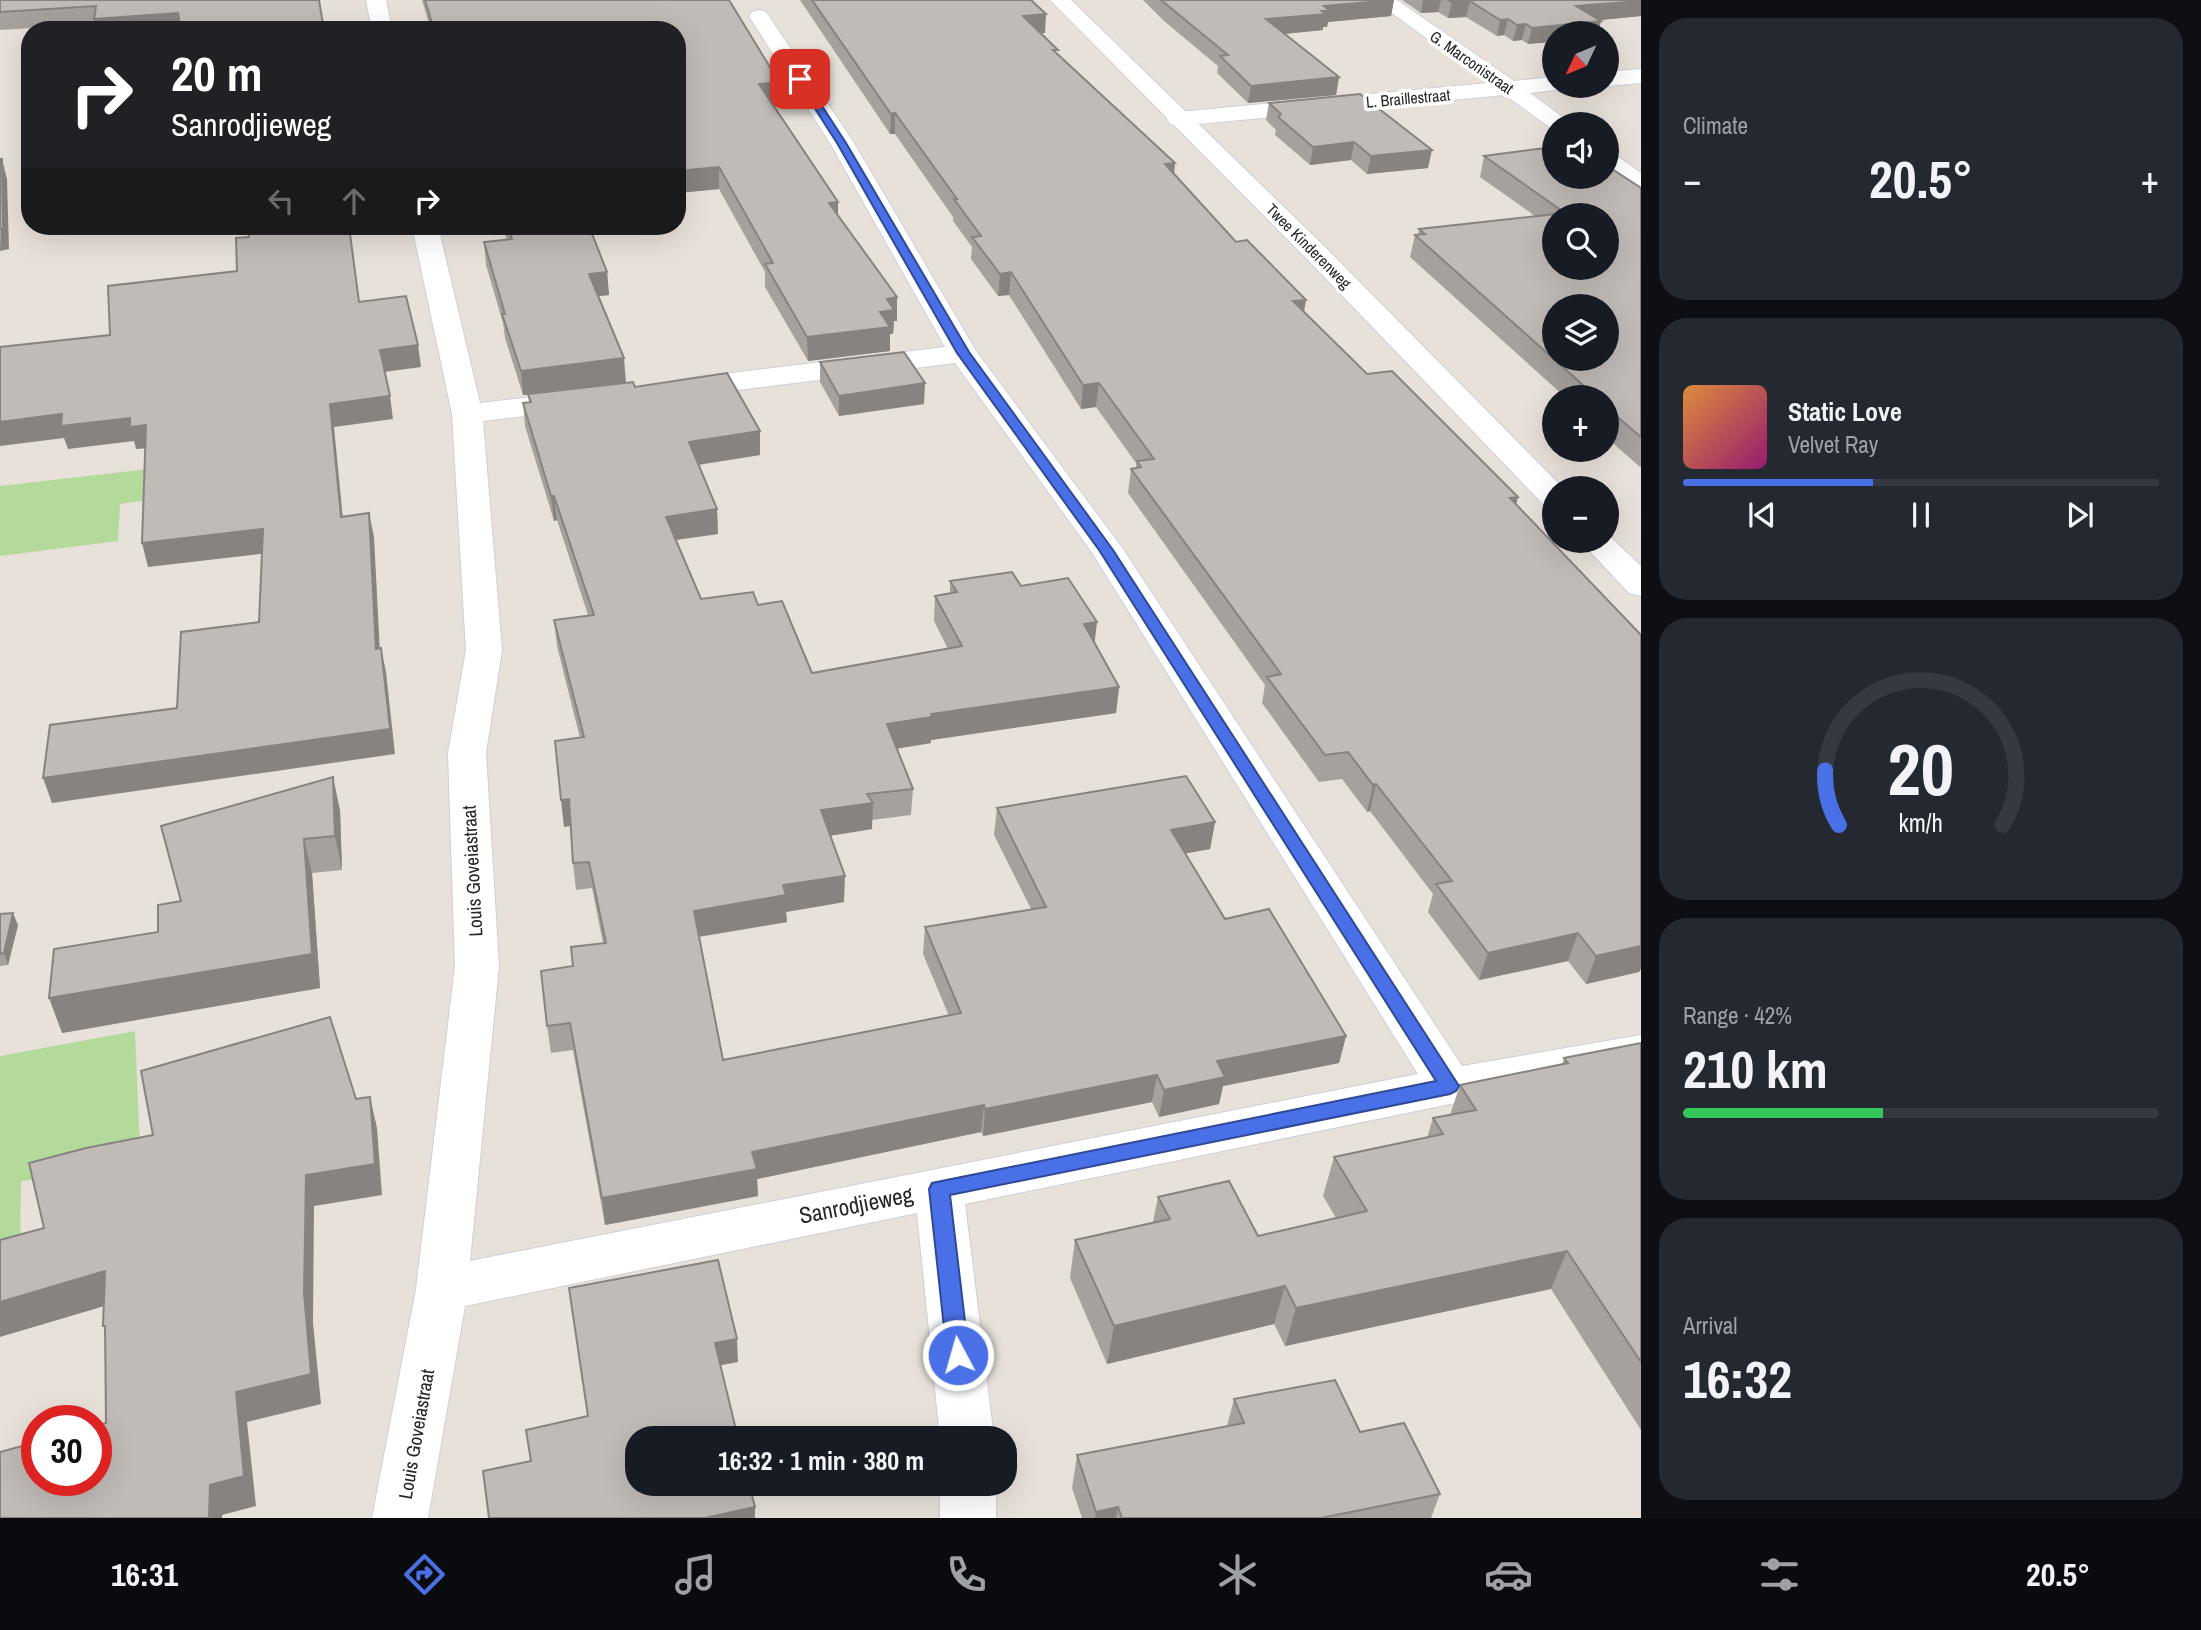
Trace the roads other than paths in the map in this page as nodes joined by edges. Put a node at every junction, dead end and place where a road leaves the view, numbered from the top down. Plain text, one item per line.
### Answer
1 (376, 0) edge
2 (1059, 0) edge
3 (1384, 0) edge
4 (760, 16) dead end
5 (380, 21) edge
6 (1641, 76) edge
7 (1619, 78) edge
8 (1542, 85) edge
9 (1511, 89) junction
10 (1543, 112) edge
11 (1178, 119) junction
12 (1619, 168) edge
13 (1641, 184) edge
14 (427, 235) edge
15 (963, 353) junction
16 (660, 390) edge
17 (605, 397) edge
18 (467, 414) junction
19 (1542, 485) edge
20 (1609, 553) edge
21 (1641, 586) edge
22 (1641, 1052) edge
23 (1450, 1086) junction
24 (939, 1189) junction
25 (442, 1289) junction
26 (966, 1426) edge
27 (968, 1496) edge
28 (400, 1518) edge
29 (968, 1518) edge

1 - 5 street
2 - 11 street, Twee Kinderenweg
3 - 9 street, G. Marconistraat
4 - 15 street
6 - 7 street
8 - 9 street, L. Braillestraat
9 - 10 street, G. Marconistraat
9 - 11 street, L. Braillestraat
11 - 19 street, Twee Kinderenweg
12 - 13 street
14 - 18 street, Louis Goveiastraat
15 - 16 street
15 - 23 street
17 - 18 street
18 - 25 street, Louis Goveiastraat
20 - 21 street
22 - 23 street, Sanrodjieweg
23 - 24 street, Sanrodjieweg
24 - 25 street, Sanrodjieweg
24 - 26 street
25 - 28 street, Louis Goveiastraat
27 - 29 street

